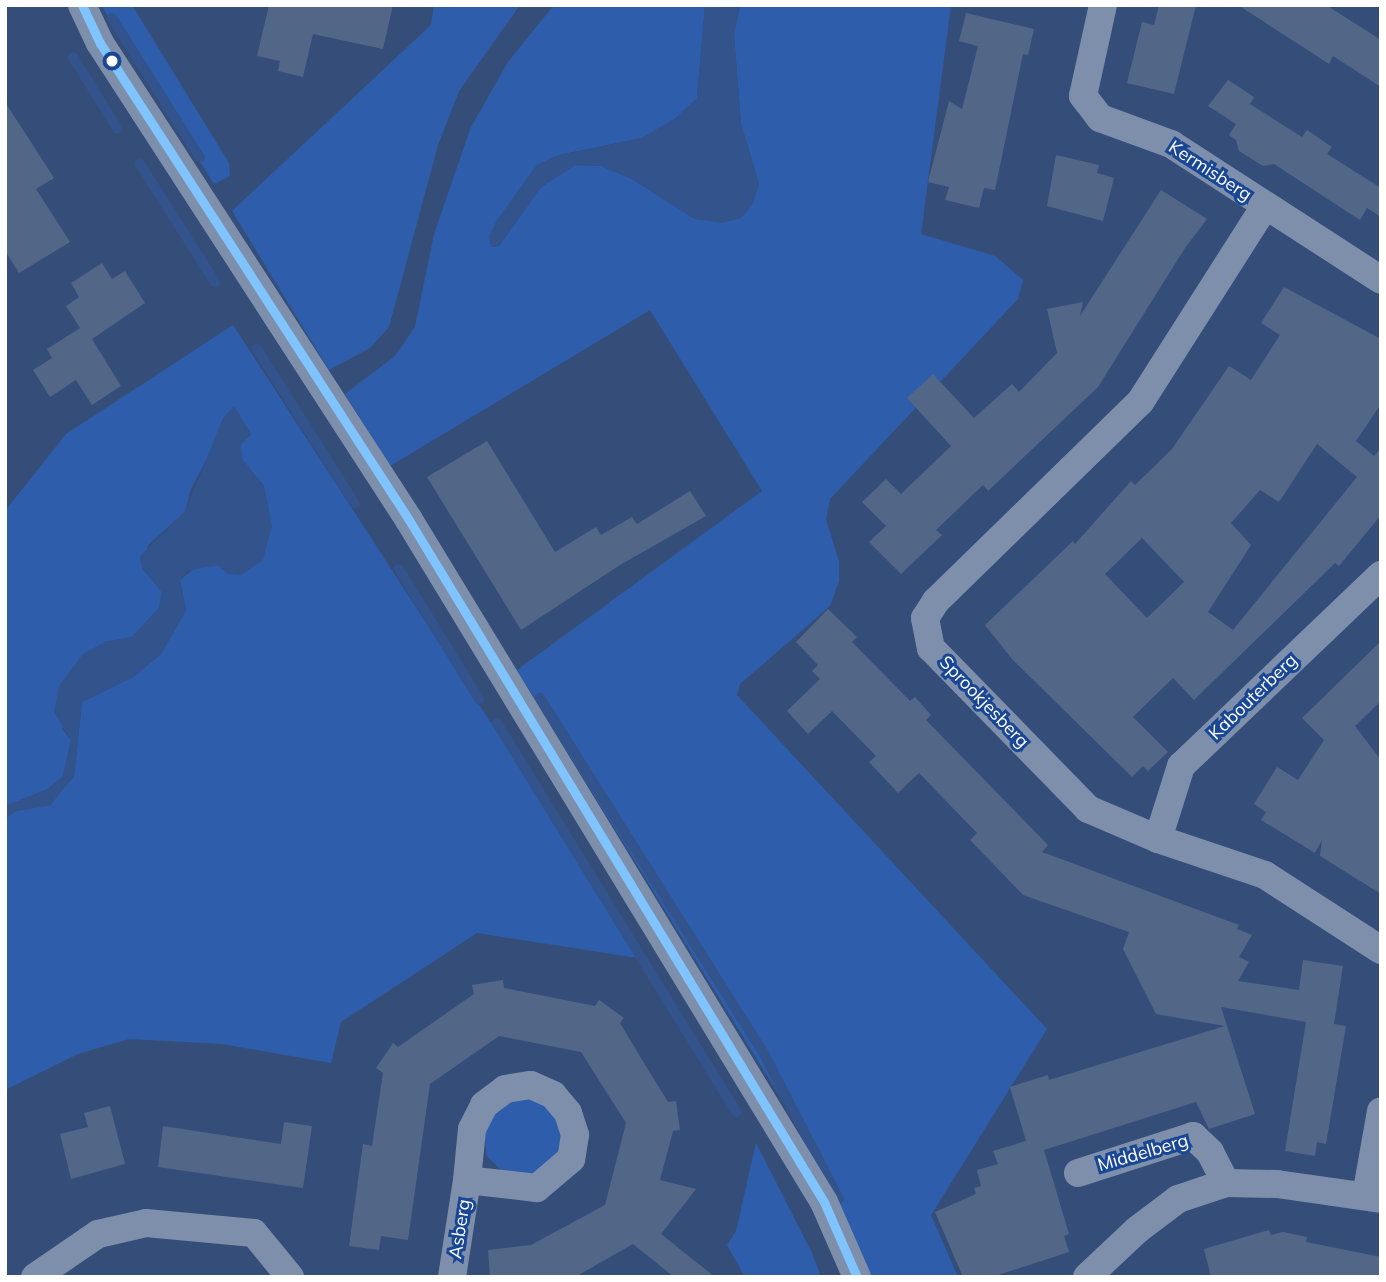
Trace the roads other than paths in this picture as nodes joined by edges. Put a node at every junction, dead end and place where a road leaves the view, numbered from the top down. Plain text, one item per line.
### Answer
1 (82, 5) edge
2 (1103, 5) edge
3 (1265, 206) junction
4 (1381, 280) edge
5 (1381, 575) edge
6 (1158, 839) junction
7 (1381, 950) edge
8 (1381, 1111) edge
9 (1078, 1172) dead end
10 (467, 1180) dead end
11 (1226, 1183) junction
12 (1373, 1198) edge
13 (35, 1277) edge
14 (290, 1277) edge
15 (452, 1277) edge
16 (857, 1277) edge
17 (1087, 1277) edge

1 - 16 street
2 - 3 street, Kermisberg
3 - 4 street, Kermisberg
3 - 6 street, Sprookjesberg
5 - 6 street, Kabouterberg
6 - 7 street, Sprookjesberg
8 - 12 street
9 - 11 street, Middelberg
10 - 15 street, Asberg
11 - 12 street
11 - 17 street
13 - 14 street

